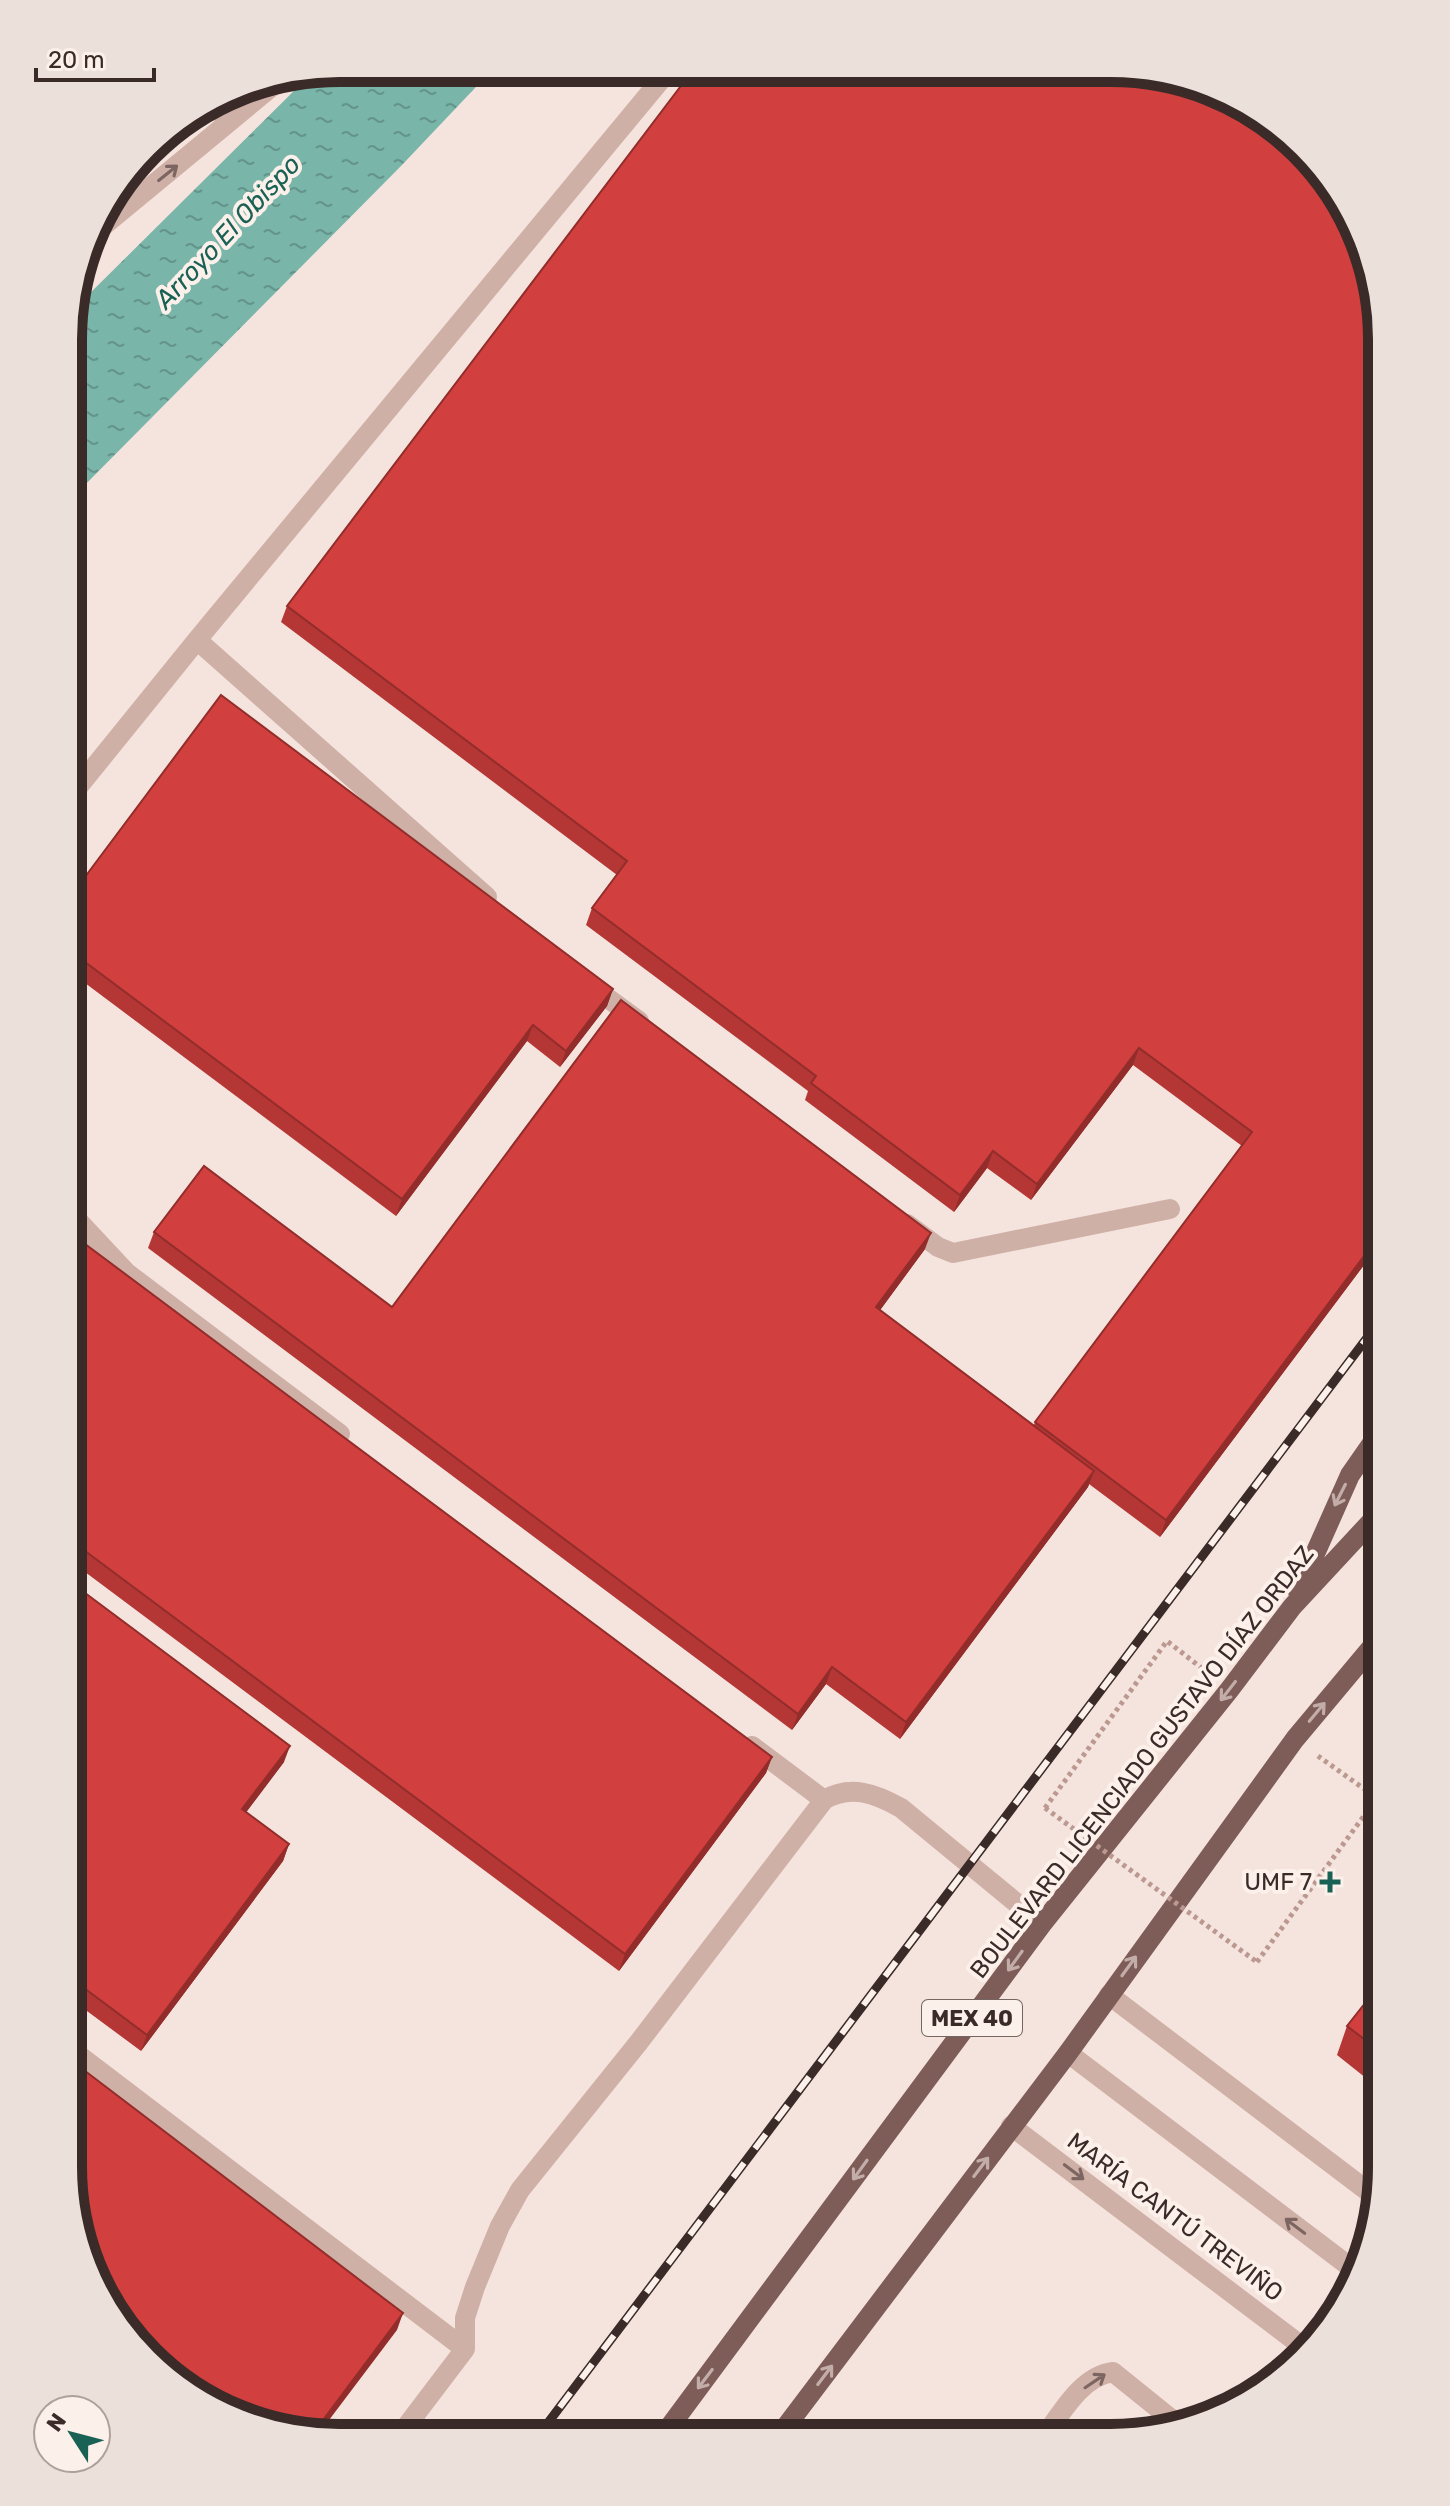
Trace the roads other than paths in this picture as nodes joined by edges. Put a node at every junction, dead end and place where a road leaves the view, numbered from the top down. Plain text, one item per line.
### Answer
1 (659, 82) edge
2 (263, 94) edge
3 (232, 106) edge
4 (201, 146) junction
5 (113, 218) edge
6 (197, 640) junction
7 (82, 782) edge
8 (502, 910) edge
9 (573, 972) edge
10 (648, 1029) edge
11 (887, 1209) edge
12 (1170, 1209) dead end
13 (82, 1225) edge
14 (355, 1446) edge
15 (1367, 1450) edge
16 (1367, 1526) edge
17 (1292, 1607) junction
18 (1367, 1653) edge
19 (735, 1733) edge
20 (824, 1800) junction
21 (1042, 1924) junction
22 (1109, 1995) junction
23 (1068, 2053) junction
24 (82, 2058) edge
25 (1011, 2126) junction
26 (1366, 2190) edge
27 (1347, 2265) edge
28 (1297, 2343) edge
29 (465, 2349) junction
30 (1169, 2417) edge
31 (408, 2424) edge
32 (672, 2424) edge
33 (788, 2424) edge
34 (1054, 2424) edge

1 - 6 street
2 - 4 street
3 - 4 street
5 -> 4 street
6 - 7 street
6 - 8 street
9 - 10 street
11 - 12 street
13 - 14 street
15 -> 17 main road
16 - 17 main road, BOULEVARD LICENCIADO GUSTAVO DÍAZ ORDAZ / MEX 40
17 -> 21 main road, BOULEVARD LICENCIADO GUSTAVO DÍAZ ORDAZ / MEX 40
22 -> 18 main road
19 - 20 street
20 - 21 street
20 - 29 street
21 -> 32 main road, BOULEVARD LICENCIADO GUSTAVO DÍAZ ORDAZ / MEX 40
22 - 23 main road
22 - 26 street
23 - 25 main road
27 -> 23 street
24 - 29 street
25 -> 28 street, MARÍA CANTÚ TREVIÑO
33 -> 25 main road
29 - 31 street
34 -> 30 street

